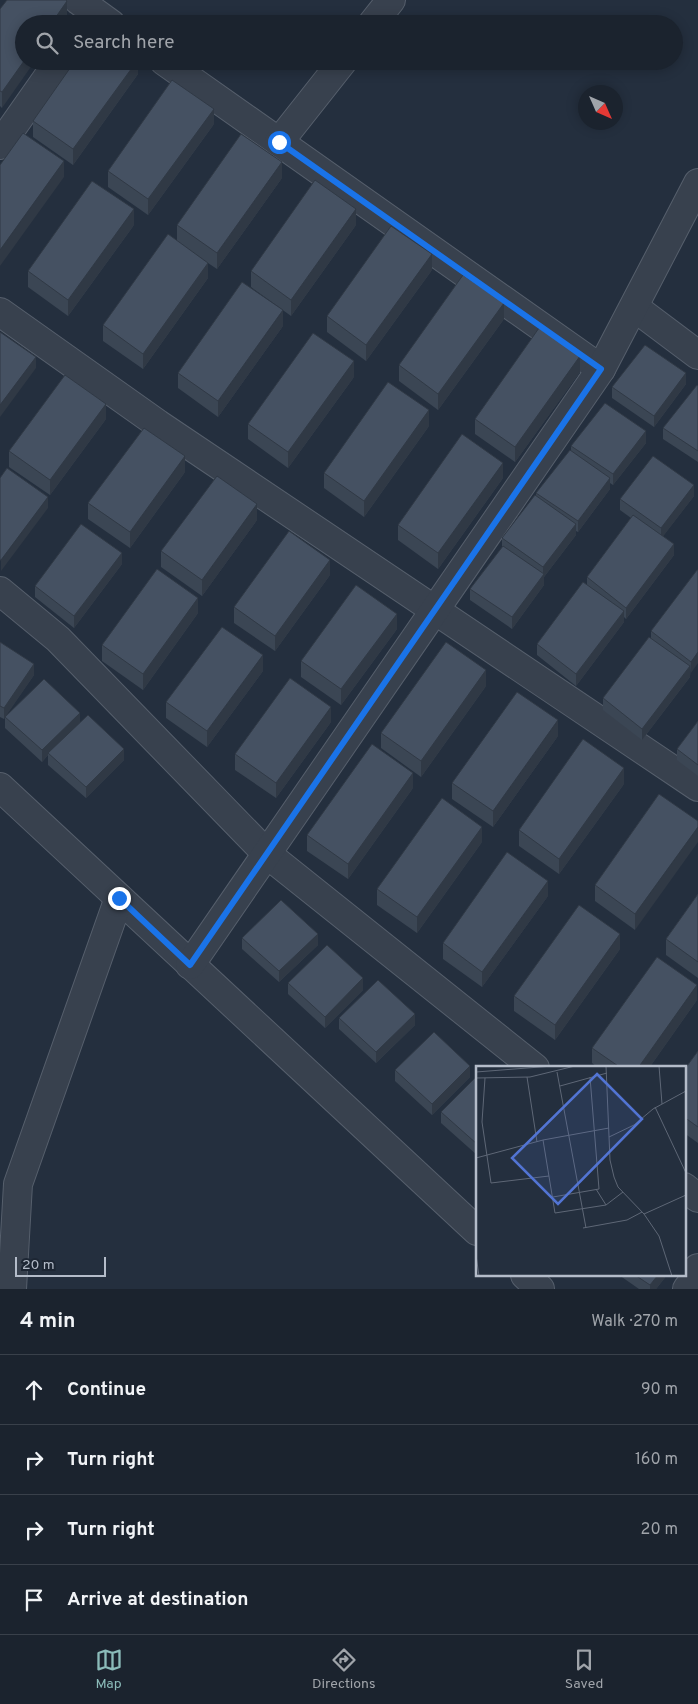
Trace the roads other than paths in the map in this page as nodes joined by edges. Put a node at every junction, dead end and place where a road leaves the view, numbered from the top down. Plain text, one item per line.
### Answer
1 (391, 0) edge
2 (379, 15) edge
3 (53, 70) edge
4 (177, 70) edge
5 (336, 70) edge
6 (279, 142) junction
7 (0, 146) edge
8 (698, 183) edge
9 (634, 307) junction
10 (0, 312) edge
11 (698, 354) edge
12 (601, 369) junction
13 (0, 591) edge
14 (435, 610) junction
15 (698, 787) edge
16 (0, 788) edge
17 (267, 854) junction
18 (119, 898) junction
19 (190, 965) junction
20 (532, 1066) edge
21 (686, 1189) edge
22 (698, 1198) edge
23 (476, 1229) edge
24 (698, 1268) edge
25 (526, 1276) edge
26 (12, 1289) edge
27 (540, 1289) edge
28 (687, 1289) edge

1 - 2 street
3 - 7 street
4 - 6 street
5 - 6 street
6 - 12 street
8 - 9 street
9 - 11 street
9 - 12 street
10 - 14 street
12 - 14 street
13 - 17 street
14 - 15 street
14 - 17 street
16 - 18 street
17 - 19 street
17 - 20 street
18 - 19 street
18 - 26 street
19 - 23 street
21 - 22 street
24 - 28 street
25 - 27 street

